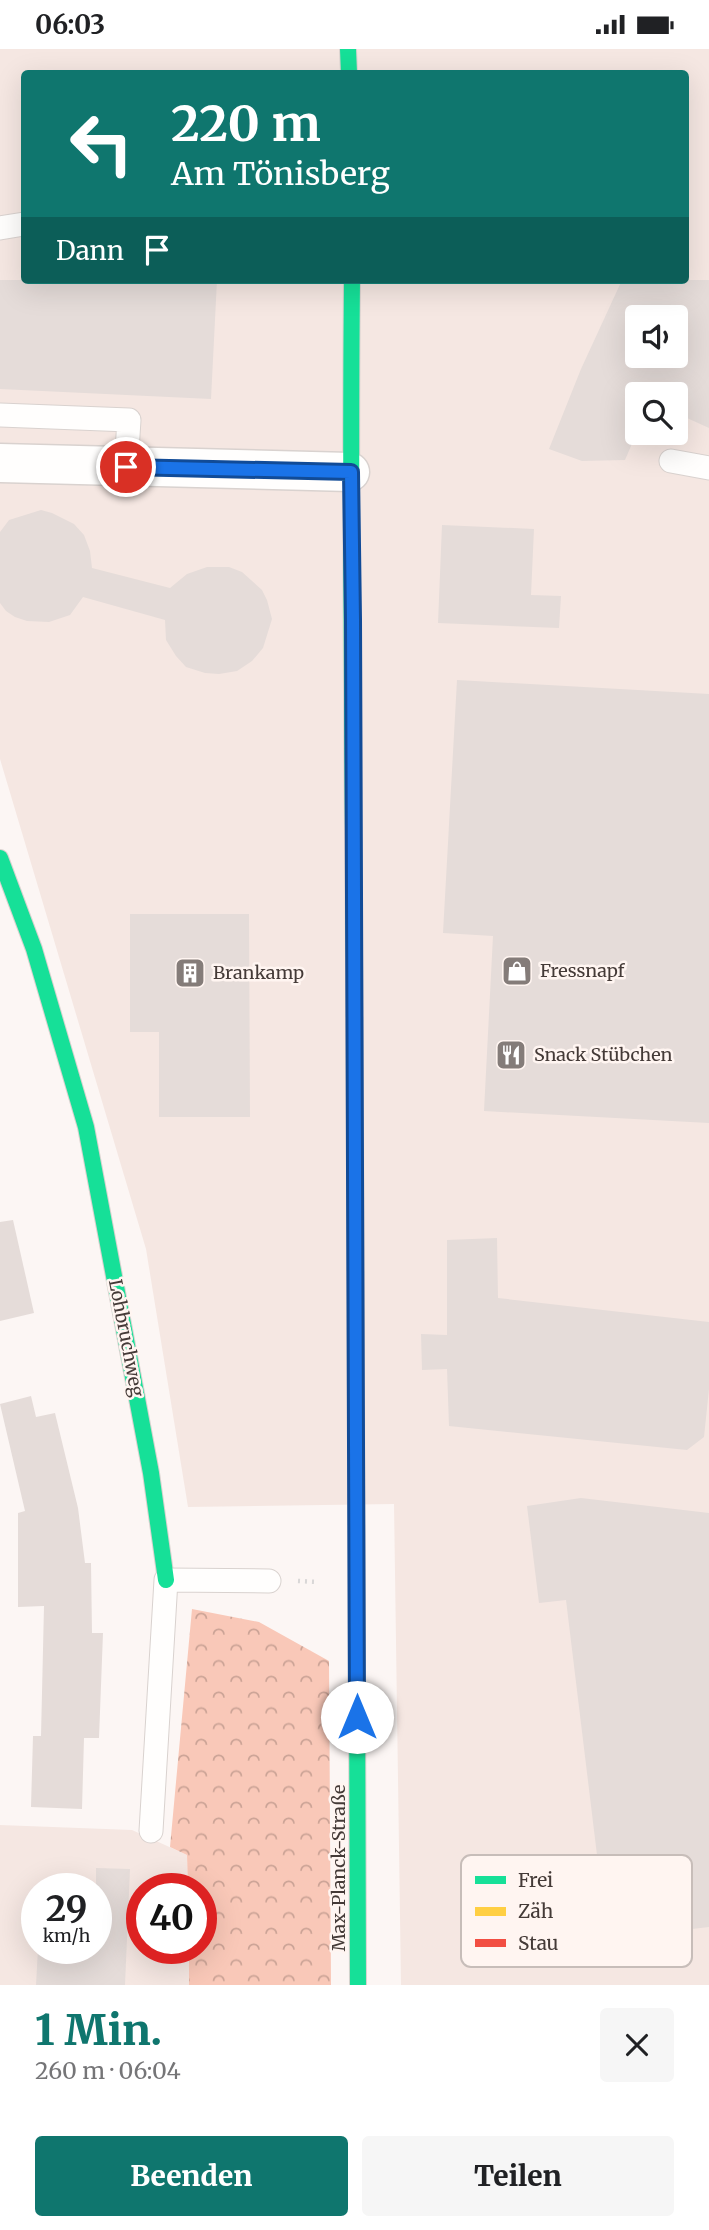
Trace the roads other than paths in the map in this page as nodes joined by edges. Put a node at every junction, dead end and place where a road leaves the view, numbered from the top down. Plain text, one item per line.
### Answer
1 (348, 49) edge
2 (349, 70) edge
3 (21, 224) edge
4 (0, 228) edge
5 (352, 284) edge
6 (0, 415) edge
7 (671, 461) dead end
8 (0, 463) edge
9 (126, 467) junction
10 (709, 468) edge
11 (351, 472) junction
12 (0, 858) edge
13 (166, 1580) junction
14 (269, 1581) road end
15 (151, 1831) dead end
16 (358, 1985) edge

1 - 2 street
3 - 4 lane
5 - 11 street, Max-Planck-Straße
6 - 9 lane
7 - 10 lane
8 - 9 street
9 - 11 street
11 - 16 street, Max-Planck-Straße
12 - 13 street, Lohbruchweg
13 - 14 lane
13 - 15 lane, Lohbruchweg

